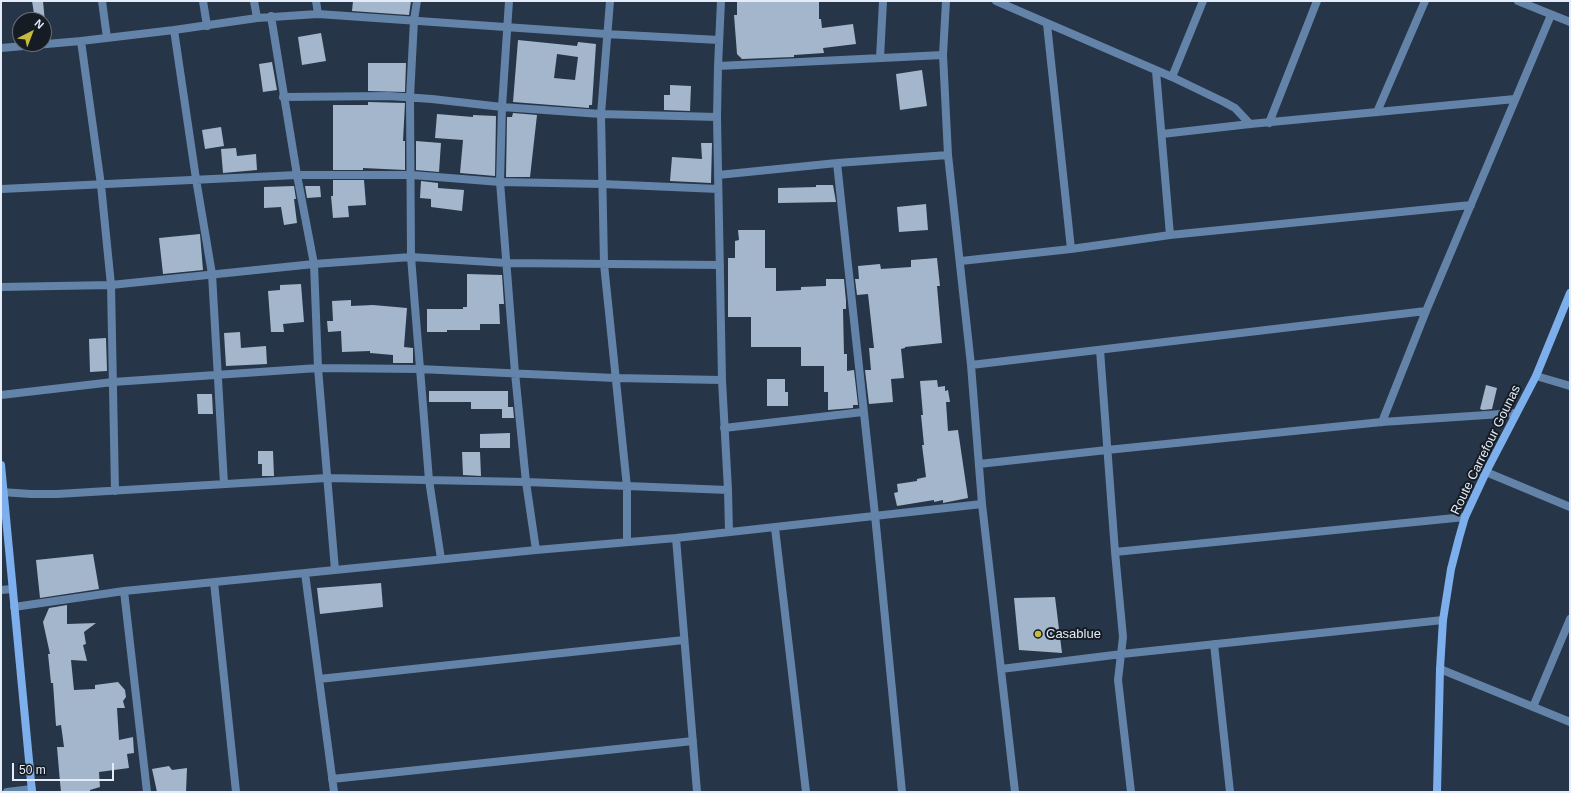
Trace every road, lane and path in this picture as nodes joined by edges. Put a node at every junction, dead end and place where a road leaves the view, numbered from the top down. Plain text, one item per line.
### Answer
1 (102, 1) edge
2 (203, 1) edge
3 (254, 1) edge
4 (316, 1) edge
5 (417, 1) edge
6 (509, 1) edge
7 (610, 1) edge
8 (721, 1) edge
9 (883, 1) edge
10 (946, 1) edge
11 (996, 1) edge
12 (1203, 1) edge
13 (1317, 1) edge
14 (1425, 1) edge
15 (1518, 1) edge
16 (318, 14) junction
17 (1551, 15) junction
18 (271, 16) junction
19 (257, 18) junction
20 (414, 20) junction
21 (1570, 22) edge
22 (1047, 24) junction
23 (207, 26) junction
24 (507, 26) junction
25 (174, 30) junction
26 (606, 34) junction
27 (108, 38) junction
28 (719, 40) junction
29 (81, 41) junction
30 (1, 48) edge
31 (943, 55) junction
32 (880, 58) junction
33 (718, 66) junction
34 (1156, 71) junction
35 (1172, 77) junction
36 (284, 97) junction
37 (410, 97) junction
38 (1515, 99) junction
39 (502, 107) junction
40 (1377, 112) junction
41 (601, 114) junction
42 (717, 118) junction
43 (1268, 123) junction
44 (1250, 124) junction
45 (1162, 134) junction
46 (948, 155) junction
47 (837, 163) junction
48 (297, 175) junction
49 (412, 175) junction
50 (718, 175) junction
51 (196, 179) junction
52 (500, 182) junction
53 (602, 184) junction
54 (100, 185) junction
55 (1, 189) edge
56 (718, 189) junction
57 (1471, 205) junction
58 (1170, 235) junction
59 (1071, 249) junction
60 (411, 257) junction
61 (961, 261) junction
62 (506, 263) junction
63 (314, 264) junction
64 (604, 264) junction
65 (720, 265) junction
66 (212, 274) junction
67 (111, 285) junction
68 (1, 287) edge
69 (1570, 293) edge
70 (1426, 311) junction
71 (1100, 350) junction
72 (971, 365) junction
73 (318, 368) junction
74 (419, 369) junction
75 (515, 373) junction
76 (216, 375) junction
77 (1536, 376) junction
78 (615, 378) junction
79 (722, 380) junction
80 (114, 382) junction
81 (1570, 386) edge
82 (1, 395) edge
83 (863, 412) junction
84 (1516, 413) junction
85 (1382, 422) junction
86 (724, 428) junction
87 (1107, 450) junction
88 (979, 464) junction
89 (1, 465) edge
90 (1486, 472) junction
91 (327, 478) junction
92 (429, 480) junction
93 (526, 482) junction
94 (224, 484) junction
95 (626, 487) junction
96 (728, 490) junction
97 (115, 491) junction
98 (2, 492) edge
99 (982, 504) junction
100 (1570, 507) edge
101 (875, 515) junction
102 (1465, 517) junction
103 (774, 528) junction
104 (729, 532) junction
105 (676, 538) junction
106 (627, 542) junction
107 (536, 550) junction
108 (1115, 552) junction
109 (441, 559) junction
110 (335, 570) junction
111 (305, 573) junction
112 (214, 582) junction
113 (12, 589) junction
114 (1, 590) edge
115 (124, 592) junction
116 (14, 607) junction
117 (1570, 619) edge
118 (1443, 620) junction
119 (684, 640) junction
120 (1214, 644) junction
121 (1122, 654) junction
122 (1001, 669) junction
123 (1440, 669) junction
124 (319, 679) junction
125 (1533, 707) junction
126 (1570, 722) edge
127 (693, 741) junction
128 (332, 779) junction
129 (32, 791) edge
130 (8, 792) edge
131 (147, 792) edge
132 (236, 792) edge
133 (334, 792) edge
134 (697, 792) edge
135 (806, 792) edge
136 (902, 792) edge
137 (1015, 792) edge
138 (1131, 792) edge
139 (1230, 792) edge
140 (1437, 792) edge

1 - 27 street
2 - 23 street
3 - 19 street
4 - 16 street
5 - 20 street
6 - 24 street
7 - 26 street
8 - 28 street
9 - 32 street
10 - 31 street
11 - 22 street
12 - 35 street
13 - 43 street
14 - 40 street
15 - 17 street
16 - 18 street
16 - 20 street
17 - 21 street
17 - 38 street
18 - 19 street
18 - 36 street
19 - 23 street
20 - 24 street
20 - 37 street
22 - 34 street
22 - 59 street
23 - 25 street
24 - 26 street
24 - 39 street
25 - 27 street
25 - 51 street
26 - 28 street
26 - 41 street
27 - 29 street
28 - 33 street
29 - 30 street
29 - 54 street
31 - 32 street
31 - 46 street
32 - 33 street
33 - 42 street
34 - 35 street
34 - 45 street
35 - 44 street
36 - 37 street
36 - 48 street
37 - 39 street
37 - 49 street
38 - 40 street
38 - 57 street
39 - 41 street
39 - 52 street
40 - 43 street
41 - 42 street
41 - 53 street
42 - 50 street
43 - 44 street
44 - 45 street
45 - 58 street
46 - 47 street
46 - 61 street
47 - 50 street
47 - 83 street
48 - 49 street
48 - 51 street
48 - 63 street
49 - 52 street
49 - 60 street
50 - 56 street
51 - 54 street
51 - 66 street
52 - 53 street
52 - 62 street
53 - 56 street
53 - 64 street
54 - 55 street
54 - 67 street
56 - 65 street
57 - 58 street
57 - 70 street
58 - 59 street
59 - 61 street
60 - 62 street
60 - 63 street
60 - 74 street
61 - 72 street
62 - 64 street
62 - 75 street
63 - 66 street
63 - 73 street
64 - 65 street
64 - 78 street
65 - 79 street
66 - 67 street
66 - 76 street
67 - 68 street
67 - 80 street
69 - 77 main road, Route Carrefour Gounas
70 - 71 street
70 - 85 street
71 - 72 street
71 - 87 street
72 - 88 street
73 - 74 street
73 - 76 street
73 - 91 street
74 - 75 street
74 - 92 street
75 - 78 street
75 - 93 street
76 - 80 street
76 - 94 street
77 - 81 street
77 - 84 main road, Route Carrefour Gounas
78 - 79 street
78 - 95 street
79 - 86 street
80 - 82 street
80 - 97 street
83 - 86 street
83 - 101 street
84 - 85 street
84 - 90 main road, Route Carrefour Gounas
85 - 87 street
86 - 96 street
87 - 88 street
87 - 108 street
88 - 99 street
89 - 98 main road
90 - 100 street
90 - 102 main road, Route Carrefour Gounas
91 - 92 street
91 - 94 street
91 - 110 street
92 - 93 street
92 - 109 street
93 - 95 street
93 - 107 street
94 - 97 street
95 - 96 street
95 - 106 street
96 - 104 street
97 - 98 street
98 - 113 main road
99 - 101 street
99 - 122 street
101 - 103 street
101 - 136 street
102 - 108 street
102 - 118 main road, Route Carrefour Gounas
103 - 104 street
103 - 135 street
104 - 105 street
105 - 106 street
105 - 119 street
106 - 107 street
107 - 109 street
108 - 121 street
109 - 110 street
110 - 111 street
111 - 112 street
111 - 124 street
112 - 115 street
112 - 132 street
113 - 114 street
113 - 116 main road
115 - 116 street
115 - 131 street
116 - 129 main road
117 - 125 street
118 - 120 street
118 - 123 main road, Route Carrefour Gounas
119 - 124 street
119 - 127 street
120 - 121 street
120 - 139 street
121 - 122 street
121 - 138 street
122 - 137 street
123 - 125 street
123 - 140 main road, Route Carrefour Gounas
124 - 128 street
125 - 126 street
127 - 128 street
127 - 134 street
128 - 133 street
129 - 130 street

